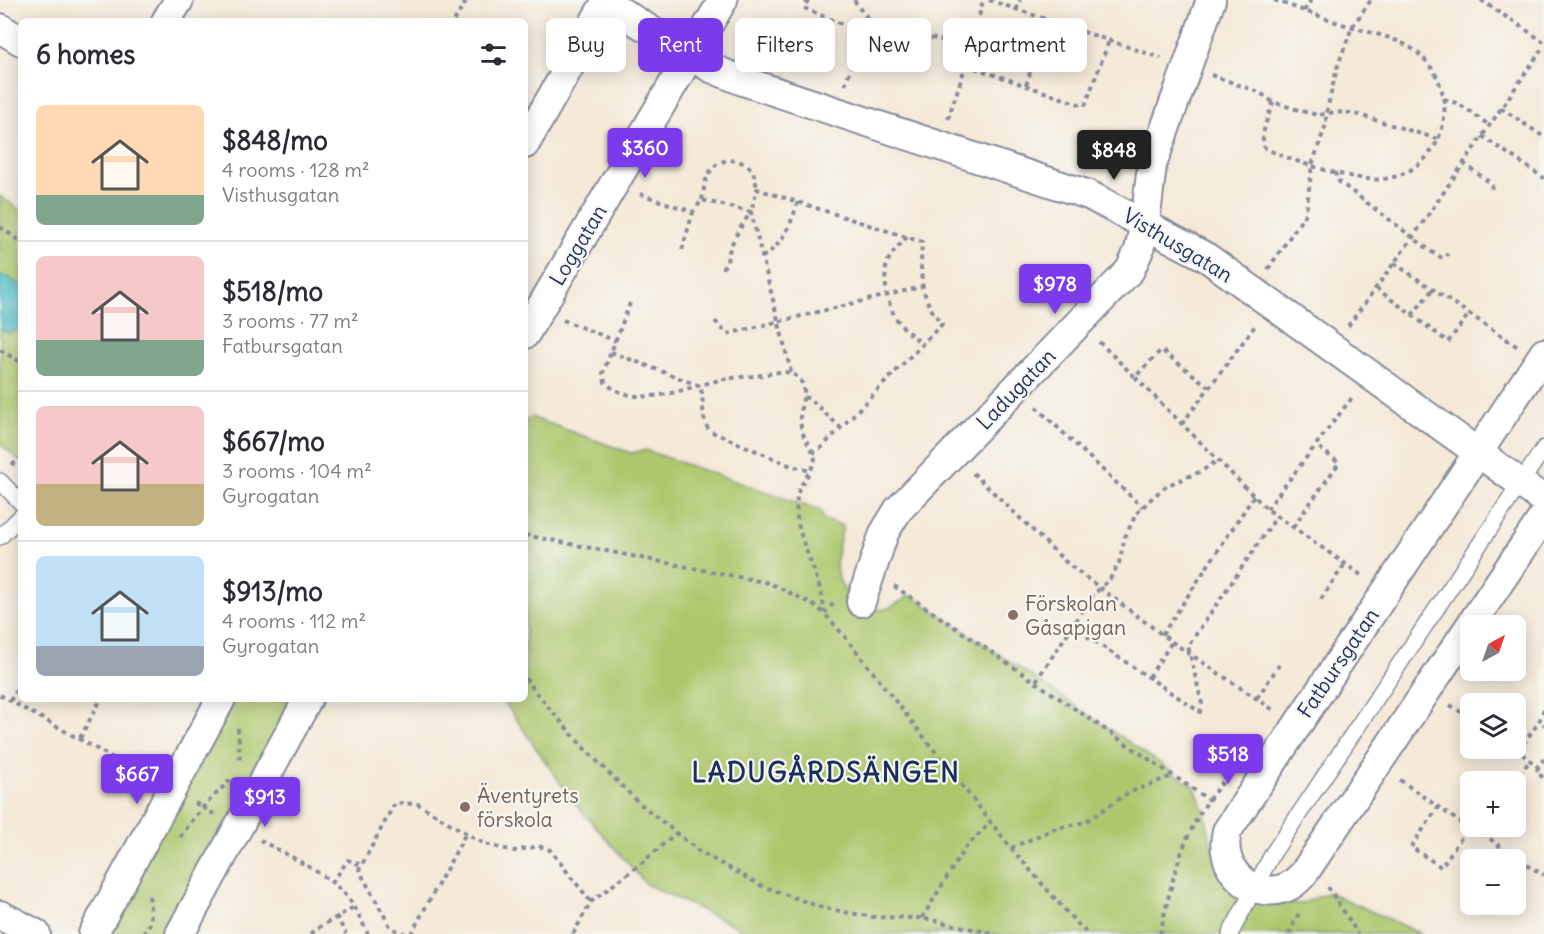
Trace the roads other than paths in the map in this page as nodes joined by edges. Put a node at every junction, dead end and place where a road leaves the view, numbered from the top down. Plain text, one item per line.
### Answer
1 (179, 0) edge
2 (723, 0) edge
3 (1211, 0) edge
4 (606, 1) edge
5 (168, 18) edge
6 (712, 18) edge
7 (638, 22) edge
8 (0, 28) edge
9 (18, 39) edge
10 (681, 72) edge
11 (721, 72) edge
12 (528, 139) edge
13 (1145, 223) junction
14 (528, 329) edge
15 (1535, 353) edge
16 (1544, 448) edge
17 (1478, 453) junction
18 (0, 480) edge
19 (1521, 483) junction
20 (18, 499) edge
21 (1544, 500) edge
22 (1544, 516) edge
23 (18, 519) edge
24 (0, 537) edge
25 (861, 602) dead end
26 (1477, 615) edge
27 (1460, 641) edge
28 (306, 702) edge
29 (229, 708) edge
30 (1255, 888) junction
31 (0, 915) edge
32 (36, 934) edge
33 (93, 934) edge
34 (180, 934) edge
35 (1230, 934) edge

1 - 5 street
2 - 6 street, Loggatan
3 - 13 street, Ladugatan
4 - 7 street, Visthusgatan
4 - 12 street
8 - 9 street
10 - 14 street, Loggatan
11 - 13 street, Visthusgatan
13 - 17 street, Visthusgatan
13 - 25 street, Ladugatan
15 - 17 street, Fatbursgatan
16 - 19 lane
17 - 19 street, Visthusgatan
17 - 30 street, Fatbursgatan
18 - 20 lane
19 - 21 street, Visthusgatan
19 - 30 lane
22 - 26 street
23 - 24 lane
27 - 30 street
28 - 34 street
29 - 33 street
30 - 35 lane
31 - 32 street

